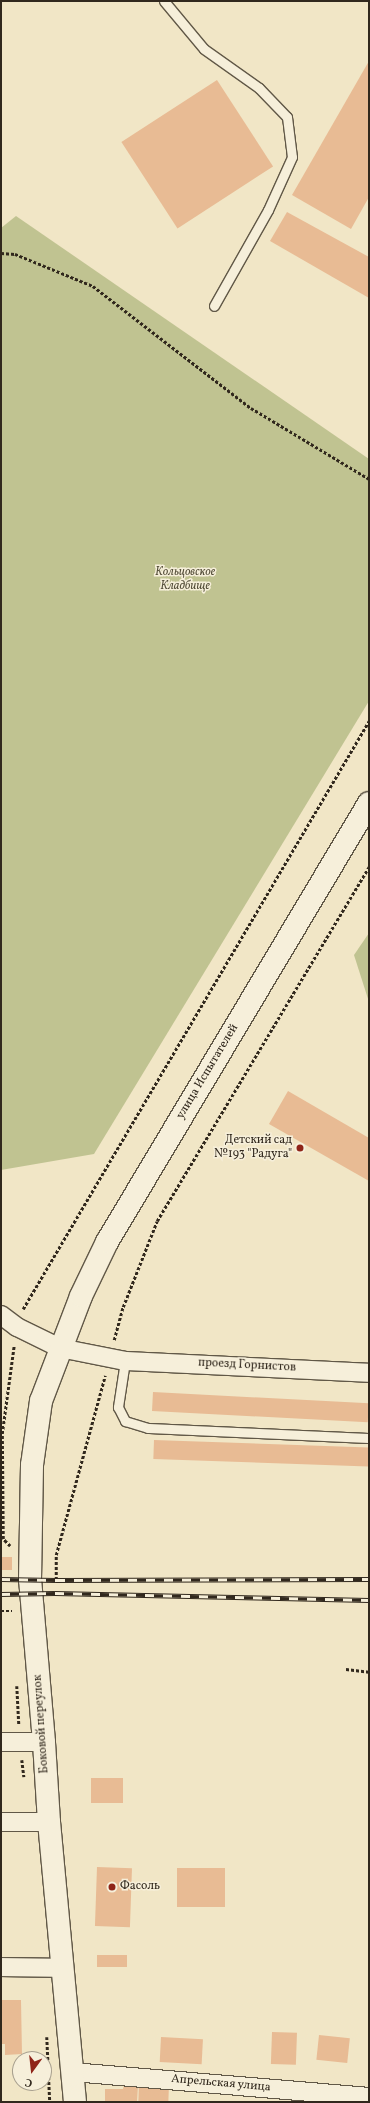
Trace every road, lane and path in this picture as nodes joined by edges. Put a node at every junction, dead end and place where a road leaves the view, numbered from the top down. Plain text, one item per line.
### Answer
1 (164, 1) edge
2 (1, 253) edge
3 (214, 306) dead end
4 (369, 479) edge
5 (369, 721) edge
6 (369, 803) edge
7 (369, 867) edge
8 (1, 1315) edge
9 (17, 1327) junction
10 (60, 1348) junction
11 (117, 1359) junction
12 (369, 1373) edge
13 (369, 1438) edge
14 (56, 1580) dead end
15 (1, 1611) edge
16 (13, 1611) dead end
17 (346, 1669) dead end
18 (369, 1672) edge
19 (1, 1742) edge
20 (44, 1742) junction
21 (1, 1822) edge
22 (48, 1822) junction
23 (1, 1967) edge
24 (63, 1968) junction
25 (72, 2072) junction
26 (362, 2099) edge
27 (75, 2102) edge

1 - 3 lane
2 - 4 path
5 - 9 path
6 - 10 main road, улица Испытателей
7 - 11 path
8 - 9 street
9 - 10 street
10 - 11 street, проезд Горнистов
10 - 20 main road, Боковой переулок
11 - 12 street, проезд Горнистов
11 - 13 lane
11 - 14 path
15 - 16 path
17 - 18 path
19 - 20 street
20 - 22 main road, Боковой переулок
21 - 22 street
22 - 24 main road, Боковой переулок
23 - 24 street
24 - 25 main road, Боковой переулок
25 - 26 street, Апрельская улица
25 - 27 main road, Боковой переулок

